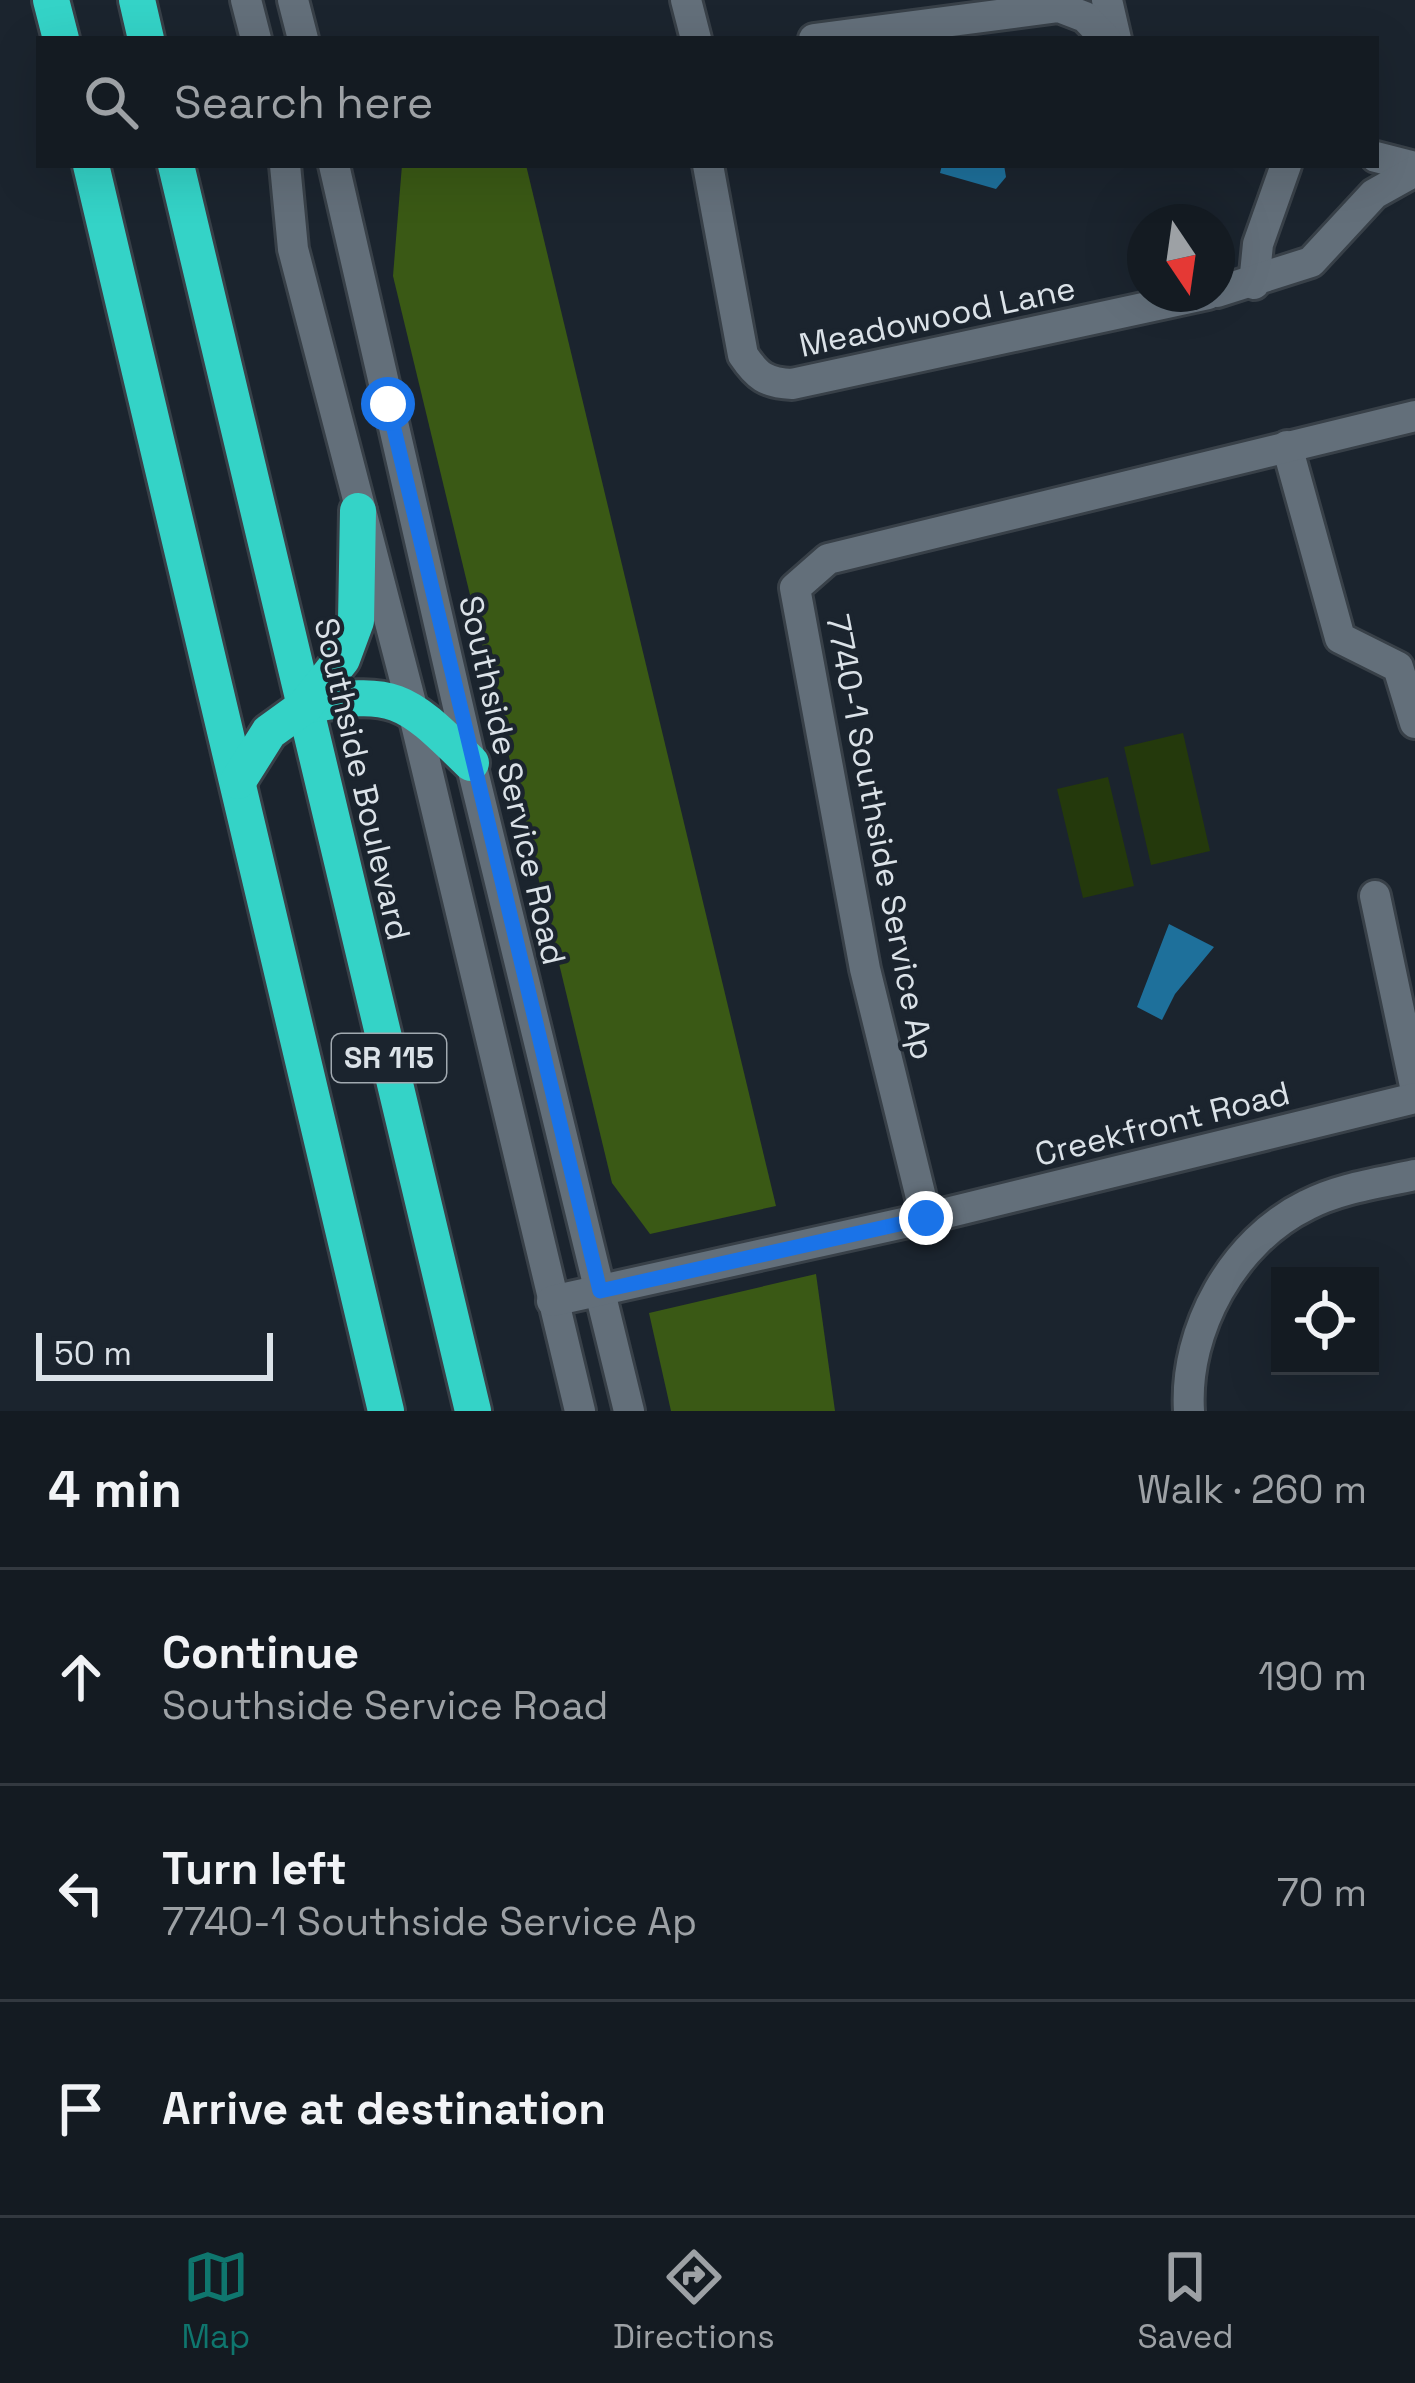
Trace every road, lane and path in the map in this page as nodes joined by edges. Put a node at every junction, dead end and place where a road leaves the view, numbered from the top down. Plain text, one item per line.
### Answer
1 (51, 0) edge
2 (137, 0) edge
3 (246, 0) edge
4 (293, 0) edge
5 (686, 0) edge
6 (1107, 0) edge
7 (1010, 6) edge
8 (60, 36) edge
9 (145, 36) edge
10 (255, 36) edge
11 (302, 36) edge
12 (695, 36) edge
13 (832, 36) edge
14 (1103, 36) edge
15 (1114, 36) edge
16 (1379, 158) edge
17 (92, 168) edge
18 (177, 168) edge
19 (285, 168) edge
20 (335, 168) edge
21 (709, 168) edge
22 (1285, 168) edge
23 (1415, 169) edge
24 (1254, 284) junction
25 (1235, 288) edge
26 (1127, 312) edge
27 (1415, 416) edge
28 (1286, 446) junction
29 (358, 512) junction
30 (305, 706) junction
31 (412, 706) junction
32 (1415, 723) edge
33 (471, 763) junction
34 (238, 781) junction
35 (1375, 896) dead end
36 (1415, 1086) edge
37 (1415, 1098) edge
38 (1415, 1175) edge
39 (926, 1218) junction
40 (600, 1291) junction
41 (552, 1300) junction
42 (386, 1411) edge
43 (473, 1411) edge
44 (580, 1411) edge
45 (628, 1411) edge
46 (1189, 1411) edge

1 - 8 highway
2 - 9 highway
3 - 10 street
4 - 11 street
5 - 12 street
6 - 15 street
7 - 13 street
7 - 14 street
16 - 23 street
17 - 34 highway, SR 115
18 - 30 highway, Southside Boulevard / SR 115
19 - 29 street
20 - 33 street, Southside Service Road
21 - 26 street, Meadowood Lane
22 - 24 street
23 - 24 street
24 - 25 street
27 - 28 street, 7740-1 Southside Service Ap
28 - 32 street
28 - 39 street, 7740-1 Southside Service Ap
29 - 30 highway
29 - 31 street
30 - 31 highway
30 - 34 highway
30 - 43 highway, Southside Boulevard / SR 115
31 - 33 highway
31 - 41 street
33 - 40 street, Southside Service Road
34 - 42 highway, SR 115
35 - 36 street
37 - 39 street, Creekfront Road
38 - 46 street
39 - 40 street
40 - 41 street
40 - 45 street, Southside Service Road
41 - 44 street

